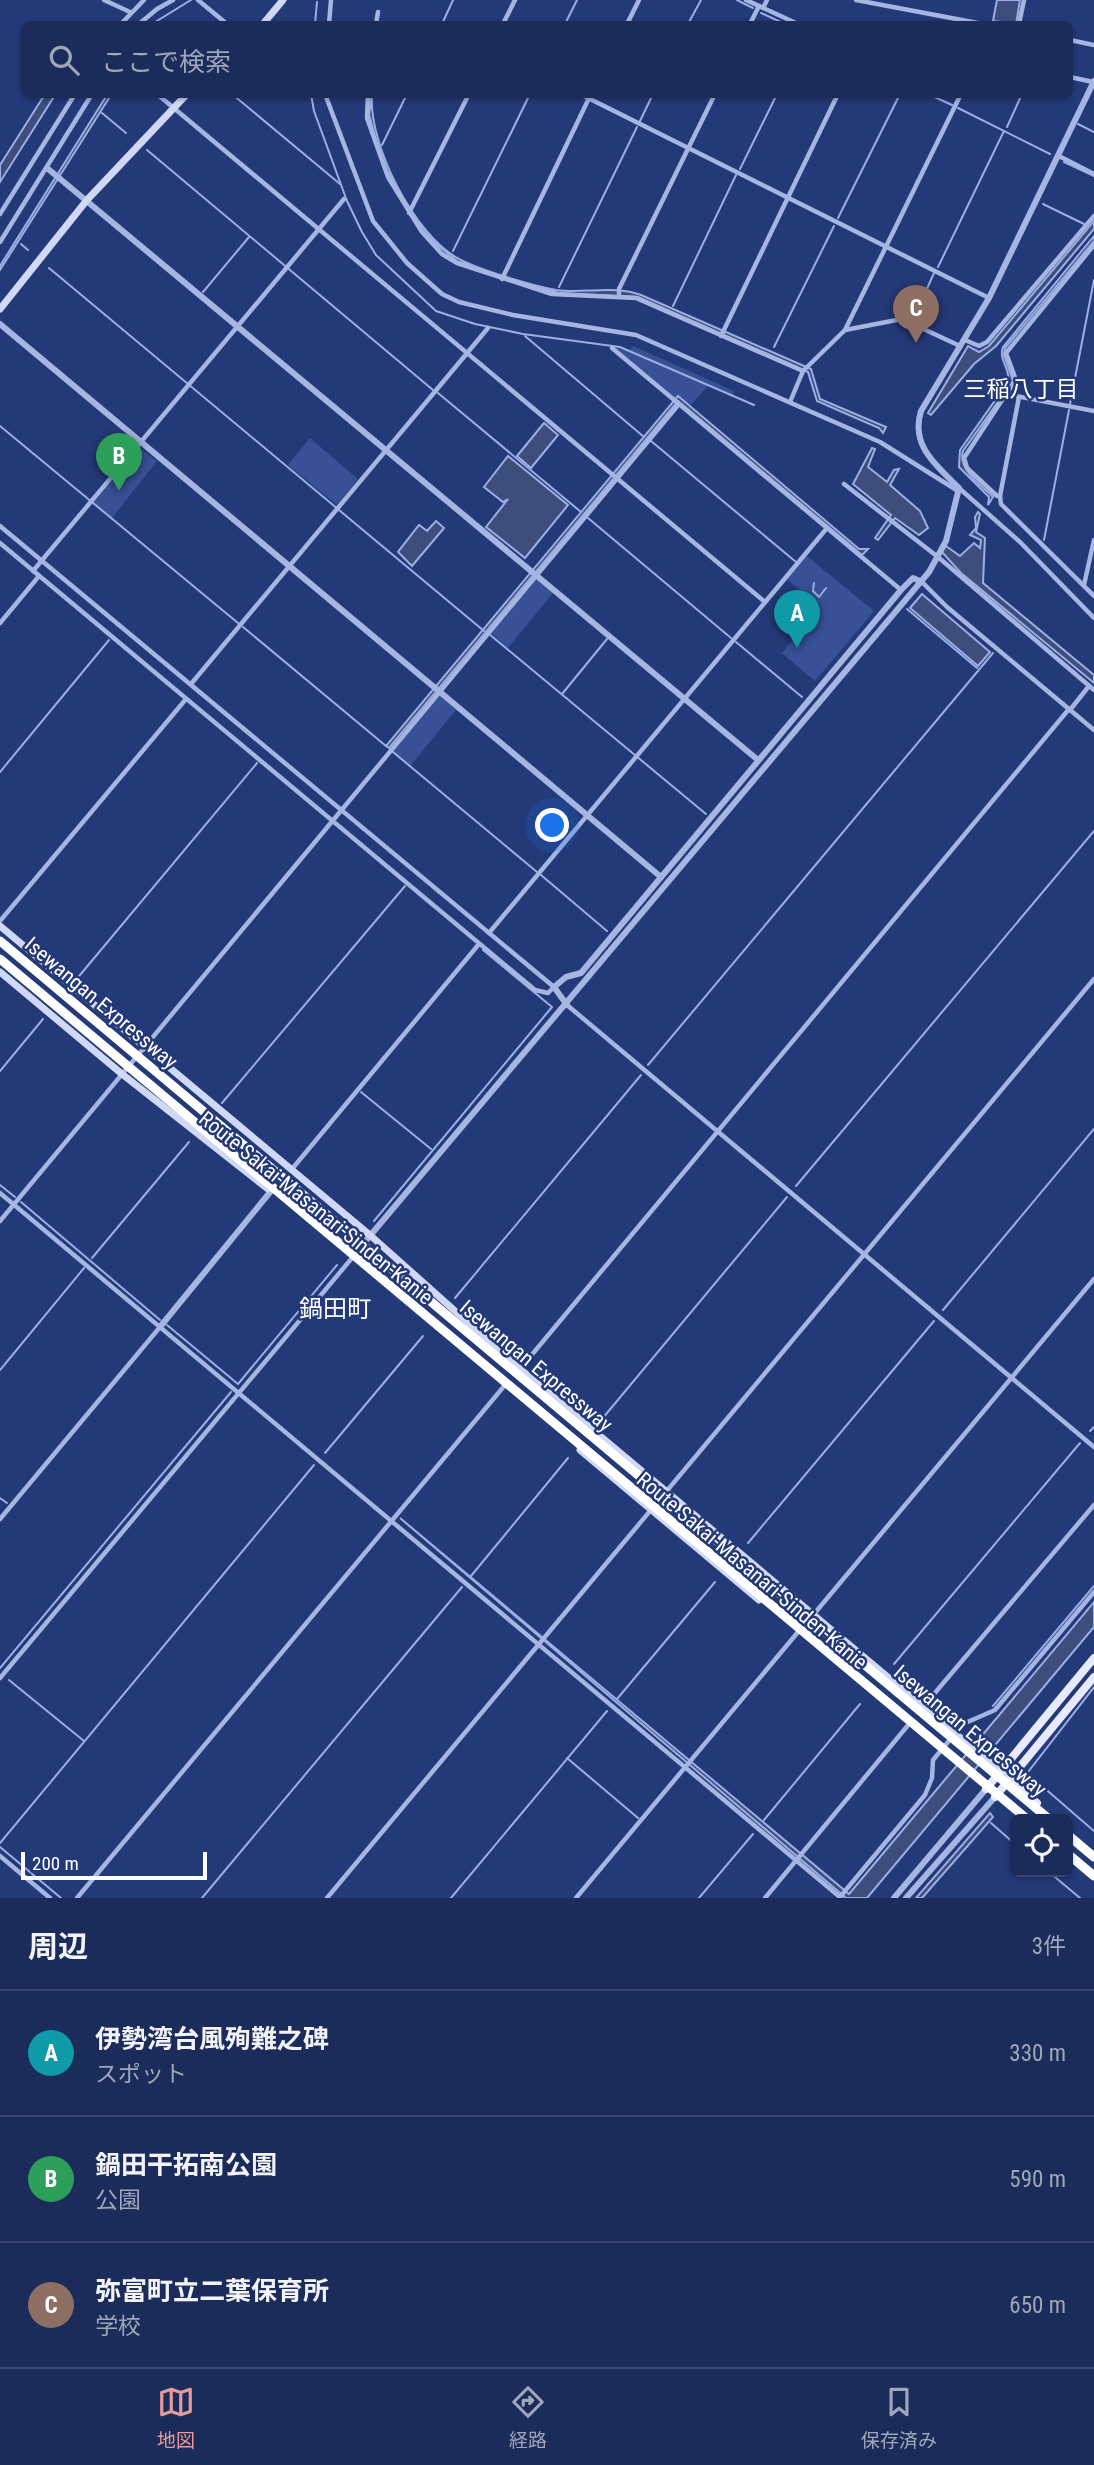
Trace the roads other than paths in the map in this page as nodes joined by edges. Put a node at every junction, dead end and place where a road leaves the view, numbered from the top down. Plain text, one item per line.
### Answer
1 (104, 0) edge
2 (144, 0) edge
3 (173, 0) edge
4 (198, 0) edge
5 (283, 0) edge
6 (331, 0) edge
7 (515, 0) edge
8 (639, 0) edge
9 (746, 0) edge
10 (767, 0) edge
11 (856, 0) edge
12 (1024, 0) edge
13 (761, 7) junction
14 (130, 12) junction
15 (378, 12) dead end
16 (123, 21) edge
17 (143, 21) edge
18 (223, 21) edge
19 (265, 21) edge
20 (329, 21) edge
21 (376, 21) edge
22 (504, 21) edge
23 (628, 21) edge
24 (752, 21) edge
25 (791, 21) edge
26 (967, 21) edge
27 (1020, 21) edge
28 (1073, 41) edge
29 (1094, 45) edge
30 (1073, 78) edge
31 (1094, 82) edge
32 (72, 98) edge
33 (90, 98) edge
34 (163, 98) edge
35 (183, 98) edge
36 (327, 98) edge
37 (368, 98) edge
38 (467, 98) edge
39 (590, 98) edge
40 (592, 98) edge
41 (713, 98) edge
42 (836, 98) edge
43 (959, 98) edge
44 (173, 107) junction
45 (688, 148) junction
46 (1059, 156) junction
47 (50, 170) junction
48 (1094, 174) edge
49 (788, 196) junction
50 (344, 199) dead end
51 (87, 200) junction
52 (411, 211) junction
53 (0, 214) edge
54 (1094, 216) edge
55 (318, 230) junction
56 (0, 242) edge
57 (887, 245) junction
58 (1094, 245) edge
59 (1091, 254) edge
60 (503, 276) junction
61 (619, 293) junction
62 (989, 298) junction
63 (0, 309) edge
64 (0, 324) edge
65 (237, 326) junction
66 (488, 328) dead end
67 (845, 330) junction
68 (722, 334) junction
69 (963, 343) junction
70 (612, 348) dead end
71 (468, 353) junction
72 (805, 369) junction
73 (1006, 394) junction
74 (1020, 397) junction
75 (677, 402) junction
76 (790, 402) junction
77 (1094, 411) edge
78 (141, 443) junction
79 (386, 451) junction
80 (615, 476) junction
81 (845, 484) dead end
82 (958, 490) junction
83 (1000, 496) junction
84 (0, 526) edge
85 (827, 528) junction
86 (1094, 540) edge
87 (0, 543) edge
88 (1093, 548) edge
89 (939, 555) junction
90 (41, 561) junction
91 (289, 567) junction
92 (33, 571) junction
93 (535, 572) junction
94 (39, 576) junction
95 (922, 582) junction
96 (1084, 586) junction
97 (901, 590) junction
98 (1094, 596) edge
99 (765, 602) junction
100 (1094, 618) edge
101 (0, 623) edge
102 (191, 684) junction
103 (1092, 688) edge
104 (437, 689) junction
105 (685, 698) junction
106 (186, 699) junction
107 (1069, 710) junction
108 (1094, 730) edge
109 (758, 760) junction
110 (340, 810) junction
111 (587, 815) junction
112 (333, 821) junction
113 (661, 877) junction
114 (0, 924) edge
115 (488, 933) junction
116 (0, 941) edge
117 (479, 944) junction
118 (0, 959) edge
119 (0, 972) edge
120 (1094, 979) edge
121 (554, 987) junction
122 (568, 1005) junction
123 (144, 1048) junction
124 (122, 1074) junction
125 (718, 1130) junction
126 (292, 1170) junction
127 (271, 1191) junction
128 (0, 1193) edge
129 (13, 1205) junction
130 (0, 1221) edge
131 (371, 1236) junction
132 (865, 1254) junction
133 (352, 1258) junction
134 (1094, 1279) edge
135 (160, 1326) junction
136 (520, 1369) junction
137 (1012, 1377) junction
138 (505, 1385) junction
139 (239, 1392) junction
140 (1094, 1447) edge
141 (666, 1490) junction
142 (1094, 1505) edge
143 (649, 1511) junction
144 (0, 1518) edge
145 (391, 1521) junction
146 (1094, 1592) edge
147 (814, 1614) junction
148 (798, 1632) junction
149 (541, 1642) junction
150 (1094, 1658) edge
151 (1094, 1676) edge
152 (0, 1678) edge
153 (923, 1707) junction
154 (909, 1724) junction
155 (688, 1763) junction
156 (1000, 1772) junction
157 (1010, 1780) junction
158 (986, 1789) junction
159 (995, 1797) junction
160 (1017, 1814) edge
161 (1018, 1814) edge
162 (1043, 1814) edge
163 (1049, 1814) edge
164 (1073, 1835) edge
165 (1073, 1839) edge
166 (1094, 1855) edge
167 (0, 1856) edge
168 (800, 1857) junction
169 (1073, 1860) edge
170 (1094, 1878) edge
171 (842, 1895) edge
172 (50, 1898) edge
173 (77, 1898) edge
174 (327, 1898) edge
175 (576, 1898) edge
176 (765, 1898) edge
177 (894, 1898) edge
178 (906, 1898) edge

1 - 14 street
2 - 14 street
3 - 17 street
4 - 18 street
5 - 19 main road
6 - 20 street
7 - 22 street
8 - 23 street
9 - 13 street
10 - 13 street
11 - 26 street
12 - 27 street
13 - 24 street
13 - 25 street
14 - 16 street
15 - 21 street
28 - 29 street
30 - 31 street
31 - 46 street
32 - 53 street
33 - 47 street
34 - 44 street
35 - 44 main road
36 - 76 street
37 - 52 street
38 - 52 street
39 - 60 street
40 - 45 street
41 - 45 street
42 - 49 street
43 - 57 street
44 - 51 main road
44 - 55 street
45 - 49 street
45 - 61 street
46 - 48 street
46 - 62 street
47 - 51 street
47 - 56 street
49 - 57 street
49 - 68 street
50 - 55 street
51 - 63 main road
51 - 65 street
52 - 60 street
54 - 69 street
55 - 65 street
55 - 71 street
57 - 62 street
57 - 67 street
58 - 59 street
59 - 73 street
60 - 61 street
61 - 68 street
62 - 69 street
64 - 78 street
65 - 78 street
65 - 79 street
66 - 71 street
67 - 69 street
67 - 72 street
68 - 72 street
69 - 82 street
70 - 75 street
71 - 79 street
71 - 80 street
72 - 76 street
73 - 74 street
73 - 83 street
74 - 77 street
74 - 83 street
75 - 80 street
75 - 85 street
76 - 82 street
78 - 90 street
78 - 91 street
79 - 91 street
79 - 93 street
80 - 93 street
80 - 99 street
81 - 89 street
82 - 89 street
82 - 100 street
83 - 96 street
84 - 90 street
85 - 97 street
85 - 99 street
86 - 88 street
87 - 92 street
88 - 96 street
89 - 95 street
89 - 103 street
90 - 92 street
90 - 102 street
91 - 102 street
91 - 104 street
92 - 94 street
93 - 104 street
93 - 105 street
94 - 101 street
94 - 106 street
95 - 97 street
95 - 107 street
95 - 122 street
96 - 98 street
97 - 109 street
99 - 105 street
102 - 110 street
103 - 107 street
104 - 110 street
104 - 111 street
105 - 109 street
105 - 111 street
106 - 112 street
106 - 114 street
107 - 108 street
107 - 125 street
109 - 113 street
110 - 112 street
110 - 115 street
111 - 113 street
111 - 115 street
112 - 117 street
112 - 123 street
113 - 121 street
114 - 123 main road, Route Sakai-Masanari-Sinden-Kanie
115 - 121 street
116 - 162 highway, Isewangan Expressway, bridge
117 - 121 street
117 - 126 street
118 - 161 highway, Isewangan Expressway, bridge
119 - 124 main road, Route Sakai-Masanari-Sinden-Kanie
120 - 132 street
121 - 122 street
122 - 125 street
122 - 131 street
123 - 124 street
123 - 126 main road, Route Sakai-Masanari-Sinden-Kanie
124 - 127 main road, Route Sakai-Masanari-Sinden-Kanie
124 - 129 street
125 - 132 street
125 - 136 street
126 - 131 main road, Route Sakai-Masanari-Sinden-Kanie
127 - 133 main road, Route Sakai-Masanari-Sinden-Kanie
127 - 135 street
128 - 129 street
129 - 130 street
129 - 135 street
131 - 133 street
131 - 136 main road, Route Sakai-Masanari-Sinden-Kanie
132 - 137 street
132 - 141 street
133 - 138 main road, Route Sakai-Masanari-Sinden-Kanie
133 - 139 street
134 - 137 street
135 - 139 street
135 - 144 street
136 - 141 main road, Route Sakai-Masanari-Sinden-Kanie
137 - 140 street
137 - 147 street
138 - 143 main road, Route Sakai-Masanari-Sinden-Kanie
138 - 145 street
139 - 145 street
139 - 152 street
141 - 143 street
141 - 147 main road, Route Sakai-Masanari-Sinden-Kanie
142 - 153 street
143 - 148 main road, Route Sakai-Masanari-Sinden-Kanie
143 - 149 street
145 - 149 street
145 - 173 street
146 - 171 street
147 - 153 main road, Route Sakai-Masanari-Sinden-Kanie
148 - 154 main road, Route Sakai-Masanari-Sinden-Kanie
148 - 155 street
149 - 155 street
149 - 174 street
150 - 156 main road
151 - 157 main road
153 - 156 main road, Route Sakai-Masanari-Sinden-Kanie, bridge
154 - 158 main road, Route Sakai-Masanari-Sinden-Kanie, bridge
154 - 168 street
155 - 168 street
155 - 175 street
156 - 157 main road
156 - 158 main road
157 - 159 main road
157 - 163 main road
158 - 159 main road, Route Sakai-Masanari-Sinden-Kanie
158 - 177 street
159 - 160 main road
159 - 178 street
164 - 166 main road
165 - 166 highway
167 - 172 street
168 - 171 street
168 - 176 street
169 - 170 highway

